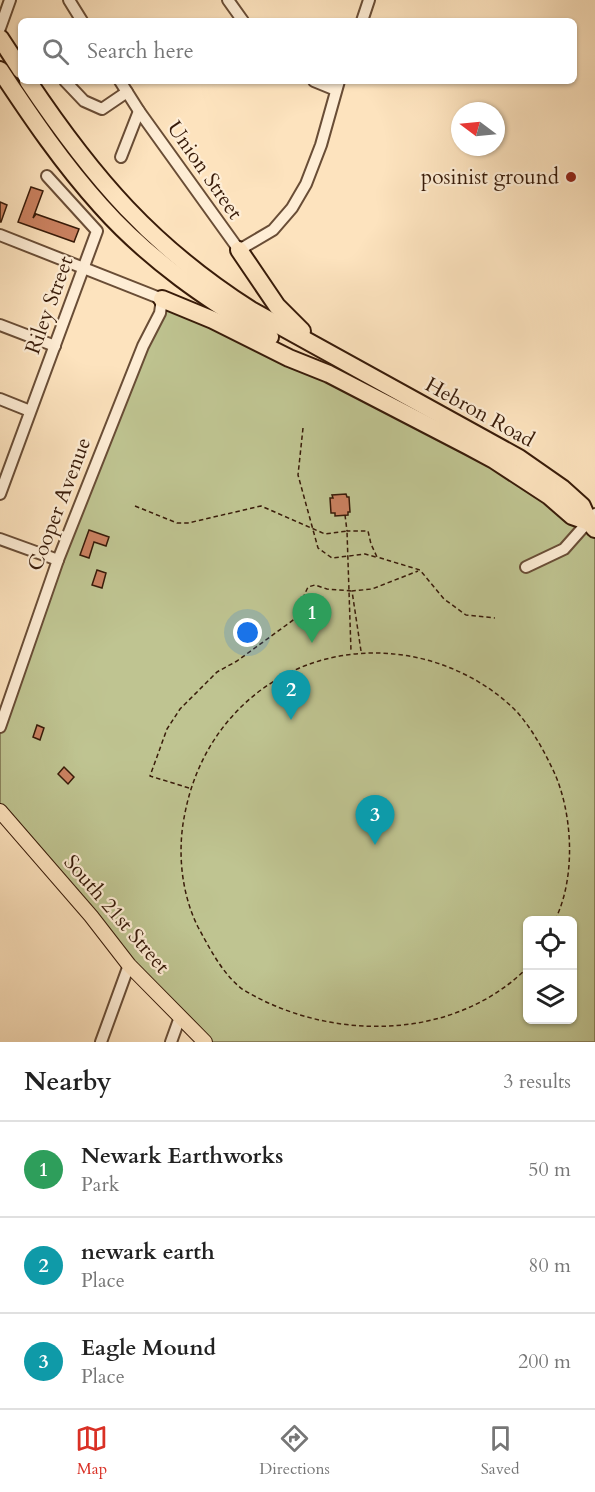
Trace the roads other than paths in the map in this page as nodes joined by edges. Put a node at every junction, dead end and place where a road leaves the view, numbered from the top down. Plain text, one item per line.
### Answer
1 (69, 0) edge
2 (228, 0) edge
3 (369, 0) edge
4 (10, 1) edge
5 (78, 18) edge
6 (241, 18) edge
7 (363, 18) edge
8 (0, 28) edge
9 (0, 38) edge
10 (18, 65) edge
11 (0, 70) edge
12 (30, 84) edge
13 (68, 84) edge
14 (122, 84) edge
15 (338, 85) edge
16 (127, 92) junction
17 (139, 111) junction
18 (121, 158) dead end
19 (47, 176) dead end
20 (0, 235) edge
21 (239, 250) junction
22 (85, 267) junction
23 (162, 299) junction
24 (0, 325) edge
25 (55, 346) junction
26 (336, 357) junction
27 (329, 374) junction
28 (0, 399) edge
29 (30, 411) junction
30 (4, 473) edge
31 (0, 494) edge
32 (593, 522) edge
33 (0, 539) edge
34 (58, 560) junction
35 (526, 567) dead end
36 (0, 727) edge
37 (0, 811) edge
38 (129, 965) junction
39 (180, 1017) junction
40 (101, 1042) edge
41 (171, 1042) edge
42 (205, 1042) edge

1 - 5 street
2 - 6 street
3 - 7 street
4 - 8 street
9 - 10 highway
11 - 27 highway
12 - 26 highway
13 - 16 street
14 - 16 street, Union Street
15 - 21 street
16 - 17 street, Union Street
17 - 18 street
17 - 21 street, Union Street
19 - 22 street, Riley Street
20 - 22 street
21 - 26 highway
22 - 23 street
22 - 25 street, Riley Street
23 - 27 highway
23 - 34 street, Cooper Avenue
24 - 25 street
25 - 29 street, Riley Street
26 - 32 highway, Hebron Road
27 - 32 highway, Hebron Road
28 - 29 street
29 - 30 street, Riley Street
30 - 31 street, Riley Street
32 - 35 street
33 - 34 street
34 - 36 street, Cooper Avenue
37 - 38 main road, South 21st Street
38 - 39 main road, South 21st Street
38 - 40 street
39 - 41 street
39 - 42 main road, South 21st Street

